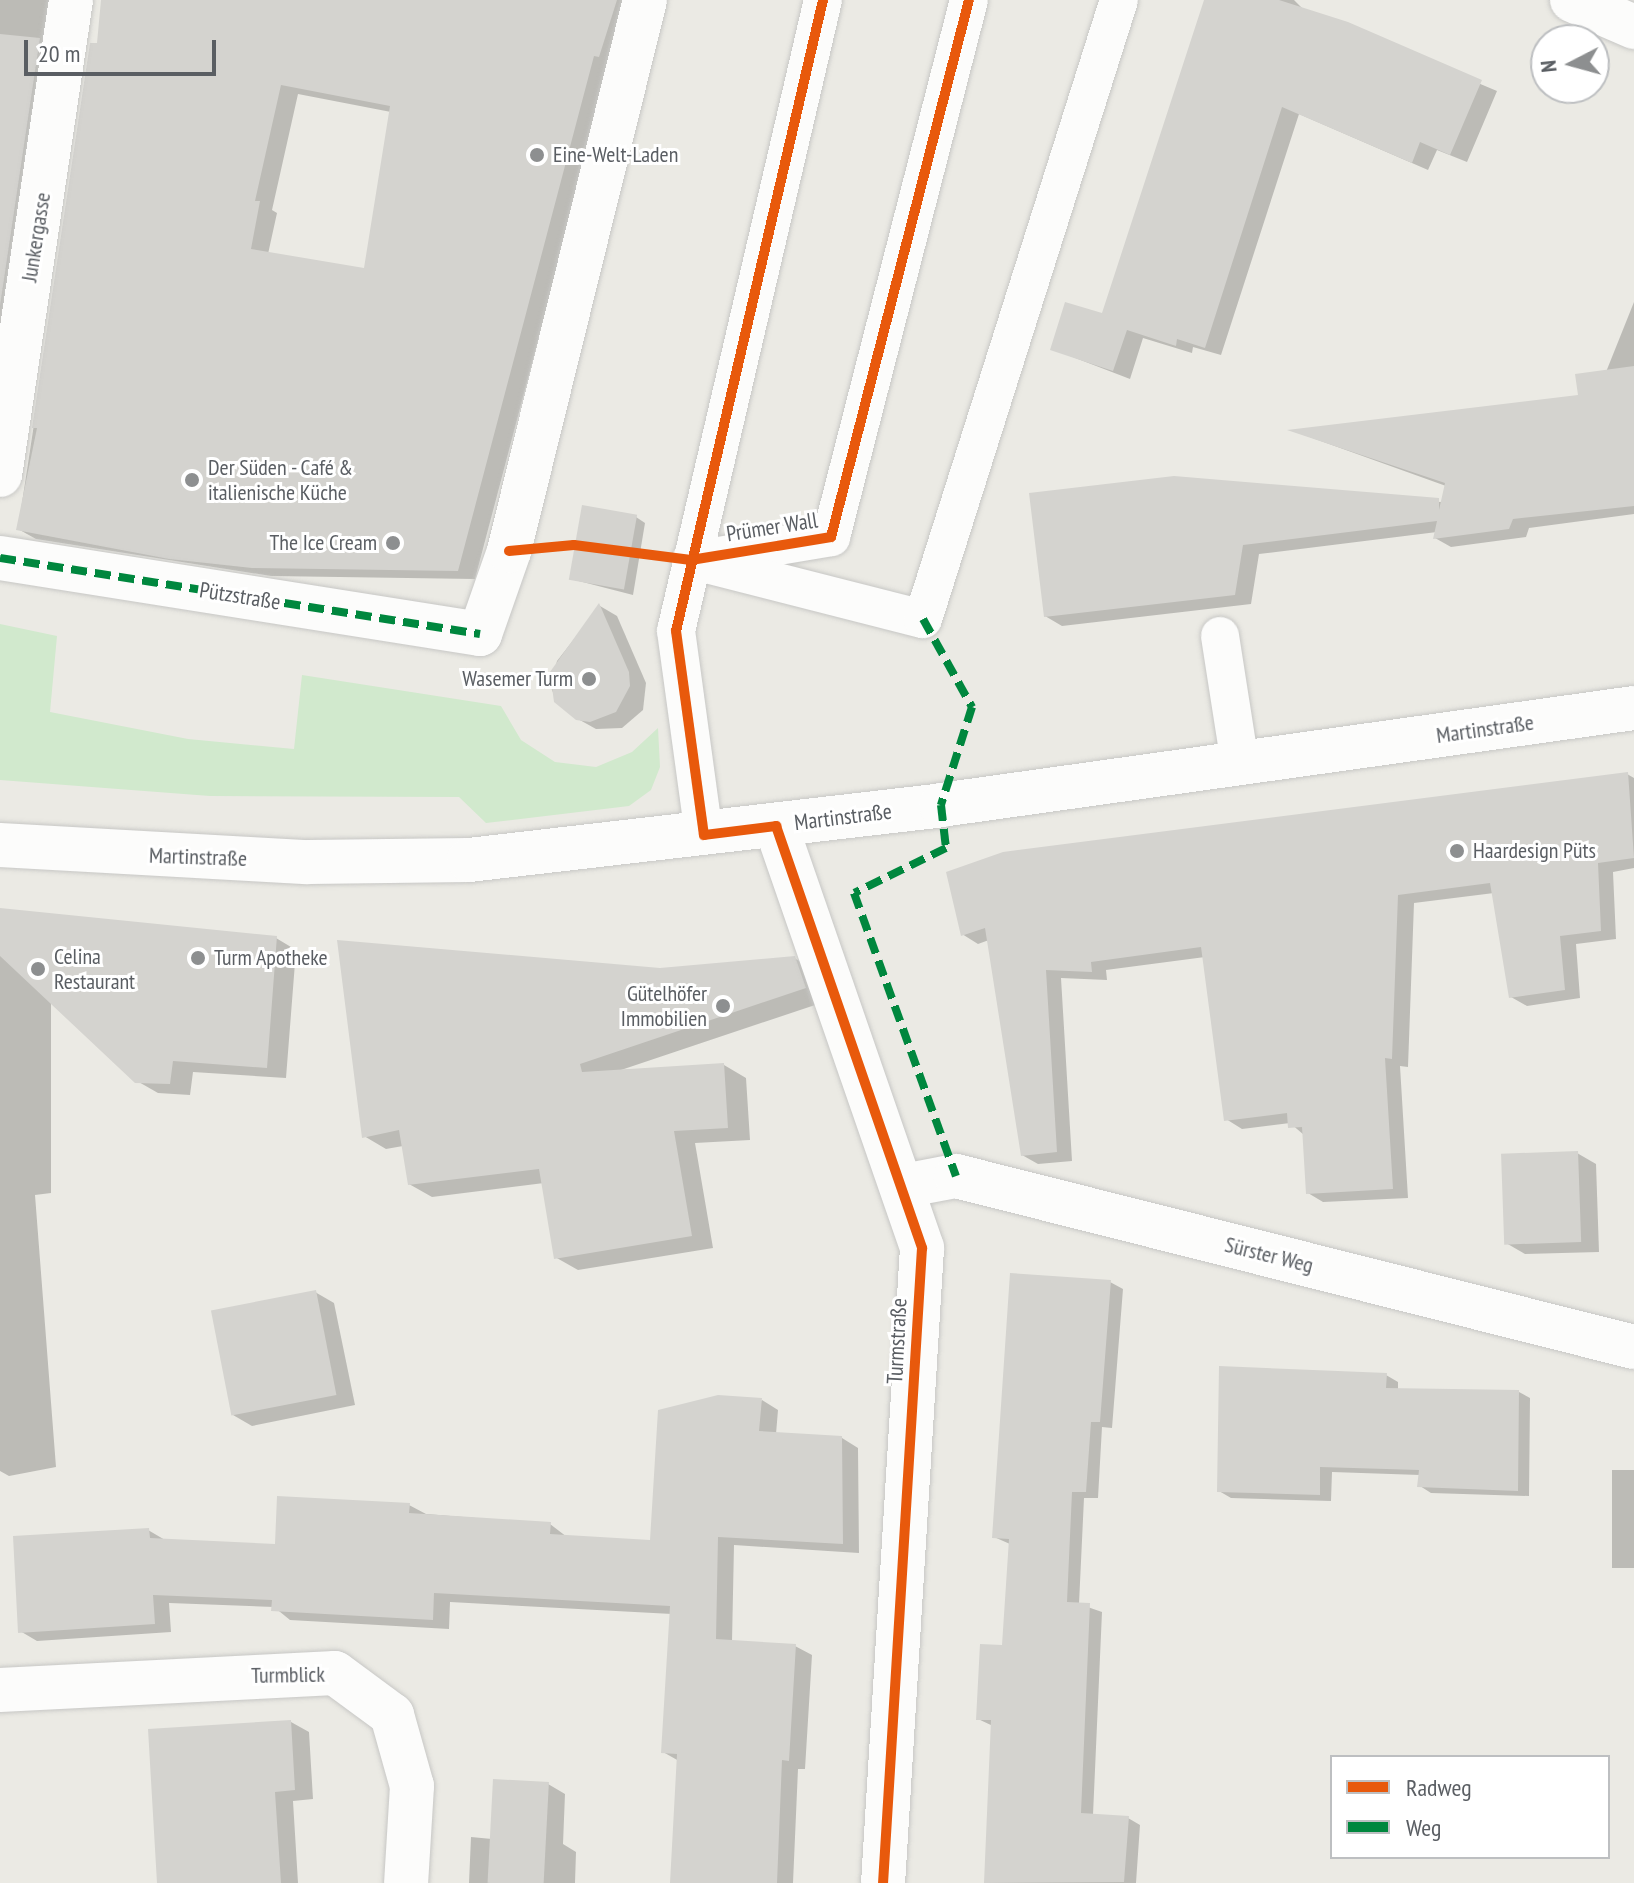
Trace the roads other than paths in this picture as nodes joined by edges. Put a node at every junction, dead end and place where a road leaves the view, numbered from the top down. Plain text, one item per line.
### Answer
1 (71, 0) edge
2 (645, 0) edge
3 (823, 0) edge
4 (969, 0) edge
5 (1119, 0) edge
6 (1572, 0) edge
7 (1634, 27) edge
8 (0, 475) edge
9 (0, 558) edge
10 (691, 560) junction
11 (1220, 636) dead end
12 (1634, 708) edge
13 (1240, 763) junction
14 (776, 826) junction
15 (704, 835) junction
16 (0, 845) edge
17 (903, 1186) junction
18 (1634, 1347) edge
19 (0, 1690) edge
20 (406, 1883) edge
21 (883, 1883) edge

1 - 8 street, Junkergasse
2 - 9 street, Pützstraße
3 - 10 lane, Prümer Wall
4 - 10 lane, Prümer Wall
5 - 10 lane
6 - 7 street
10 - 15 lane
11 - 13 lane
12 - 13 street, Martinstraße
13 - 14 street, Martinstraße
14 - 15 street, Martinstraße
14 - 17 street, Turmstraße
15 - 16 street, Martinstraße
17 - 18 street, Sürster Weg
17 - 21 street, Turmstraße
19 - 20 street, Turmblick

